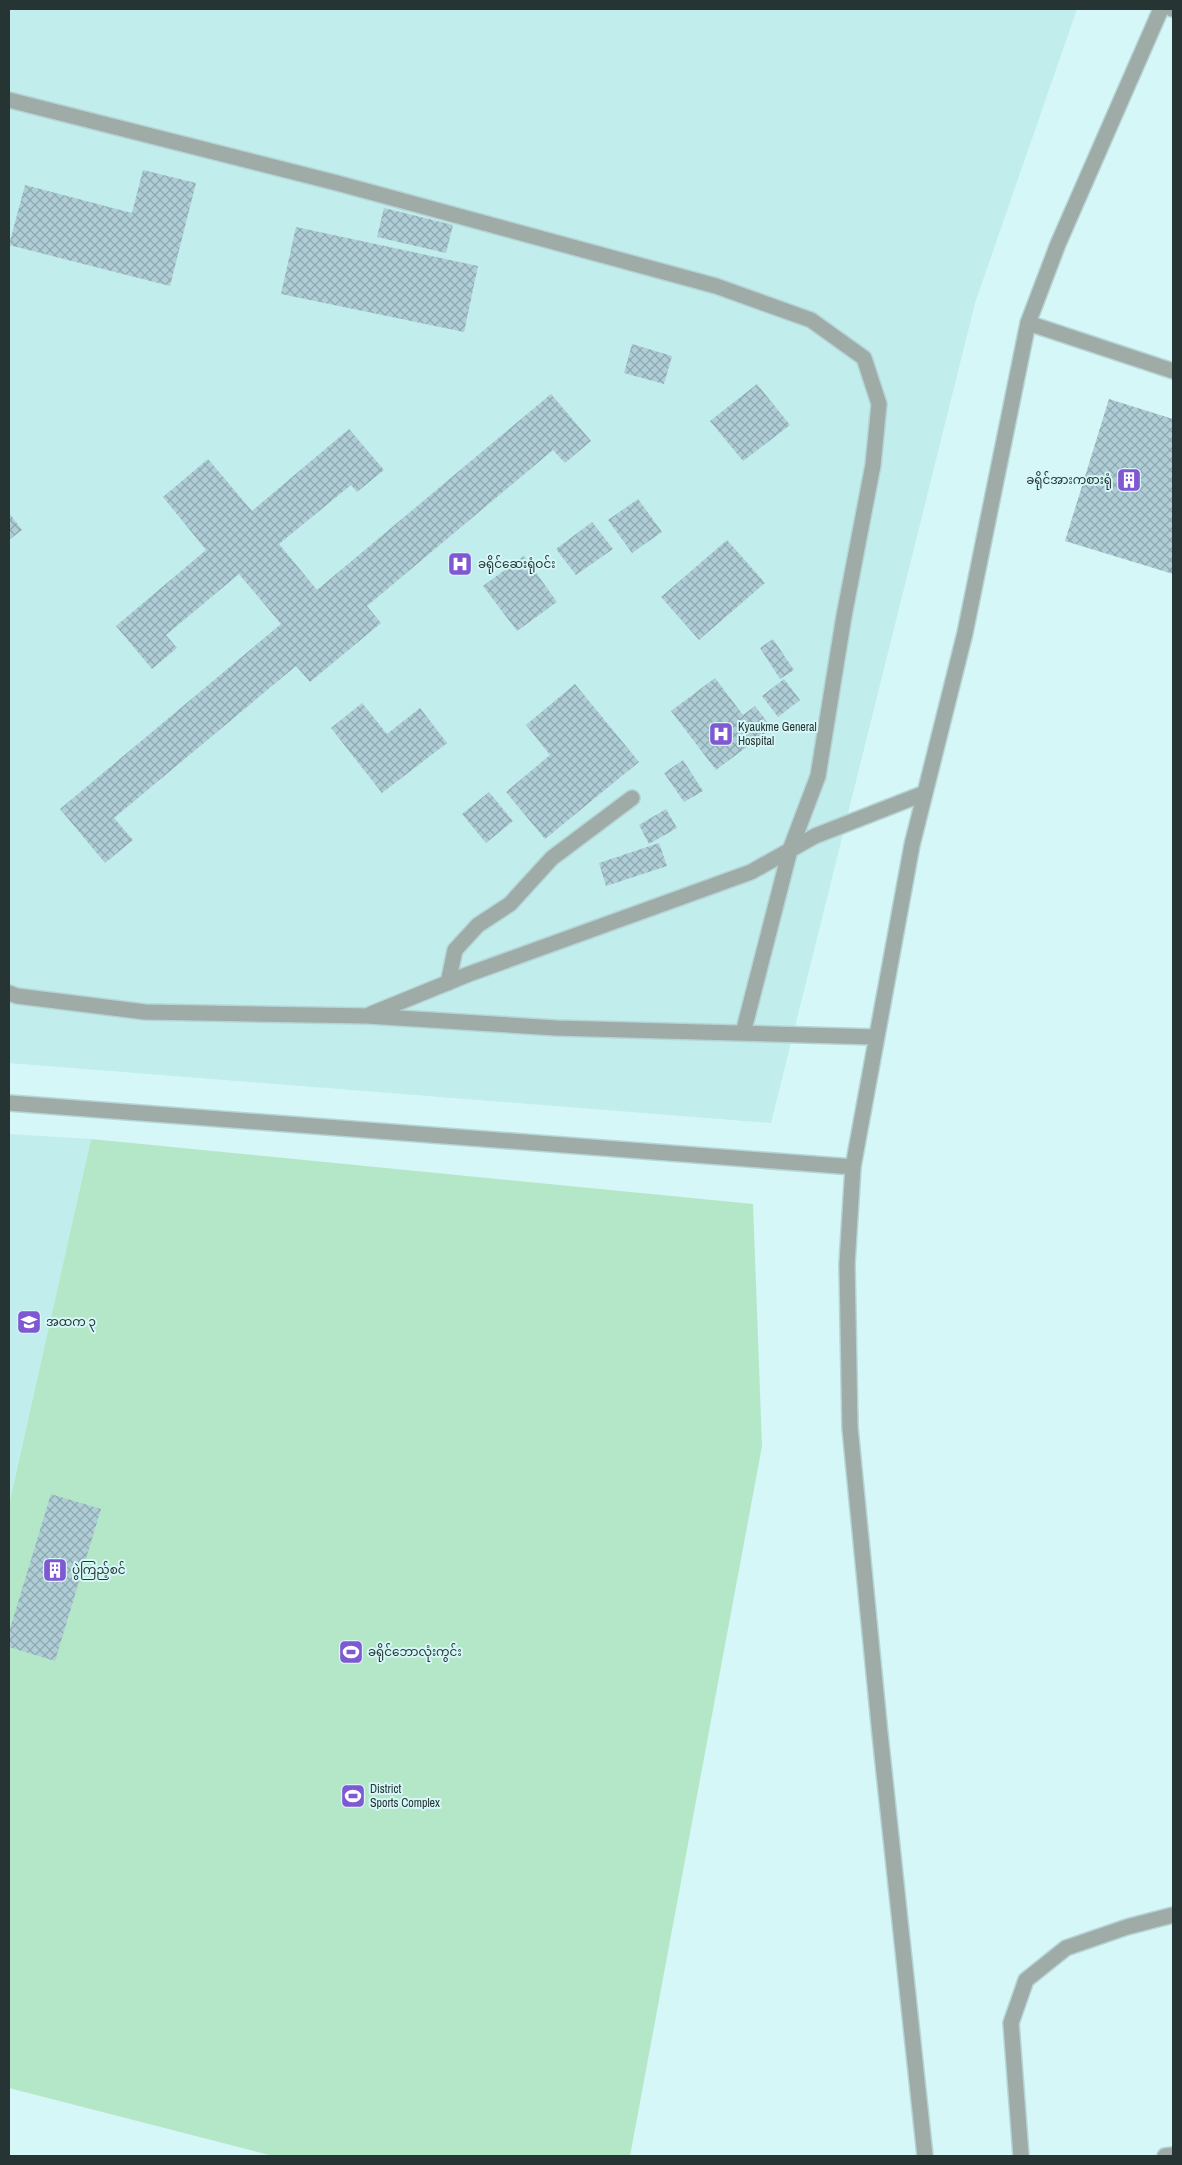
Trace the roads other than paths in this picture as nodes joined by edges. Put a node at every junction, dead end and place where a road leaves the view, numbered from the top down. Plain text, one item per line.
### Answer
1 (1161, 9) edge
2 (9, 100) edge
3 (1028, 323) junction
4 (1173, 371) edge
5 (925, 794) junction
6 (632, 798) dead end
7 (790, 850) junction
8 (448, 983) junction
9 (9, 992) edge
10 (367, 1016) junction
11 (743, 1033) junction
12 (875, 1036) junction
13 (9, 1103) edge
14 (853, 1168) junction
15 (1173, 1915) edge
16 (1173, 2155) edge
17 (925, 2156) edge
18 (1021, 2156) edge
19 (1165, 2156) edge

1 - 3 street
2 - 7 street
3 - 4 street
3 - 5 street
5 - 7 street
5 - 12 street
6 - 8 street
7 - 8 street
7 - 11 street
8 - 10 street
9 - 10 street
10 - 11 street
11 - 12 street
12 - 14 street
13 - 14 street
14 - 17 street
15 - 18 street
16 - 19 street

